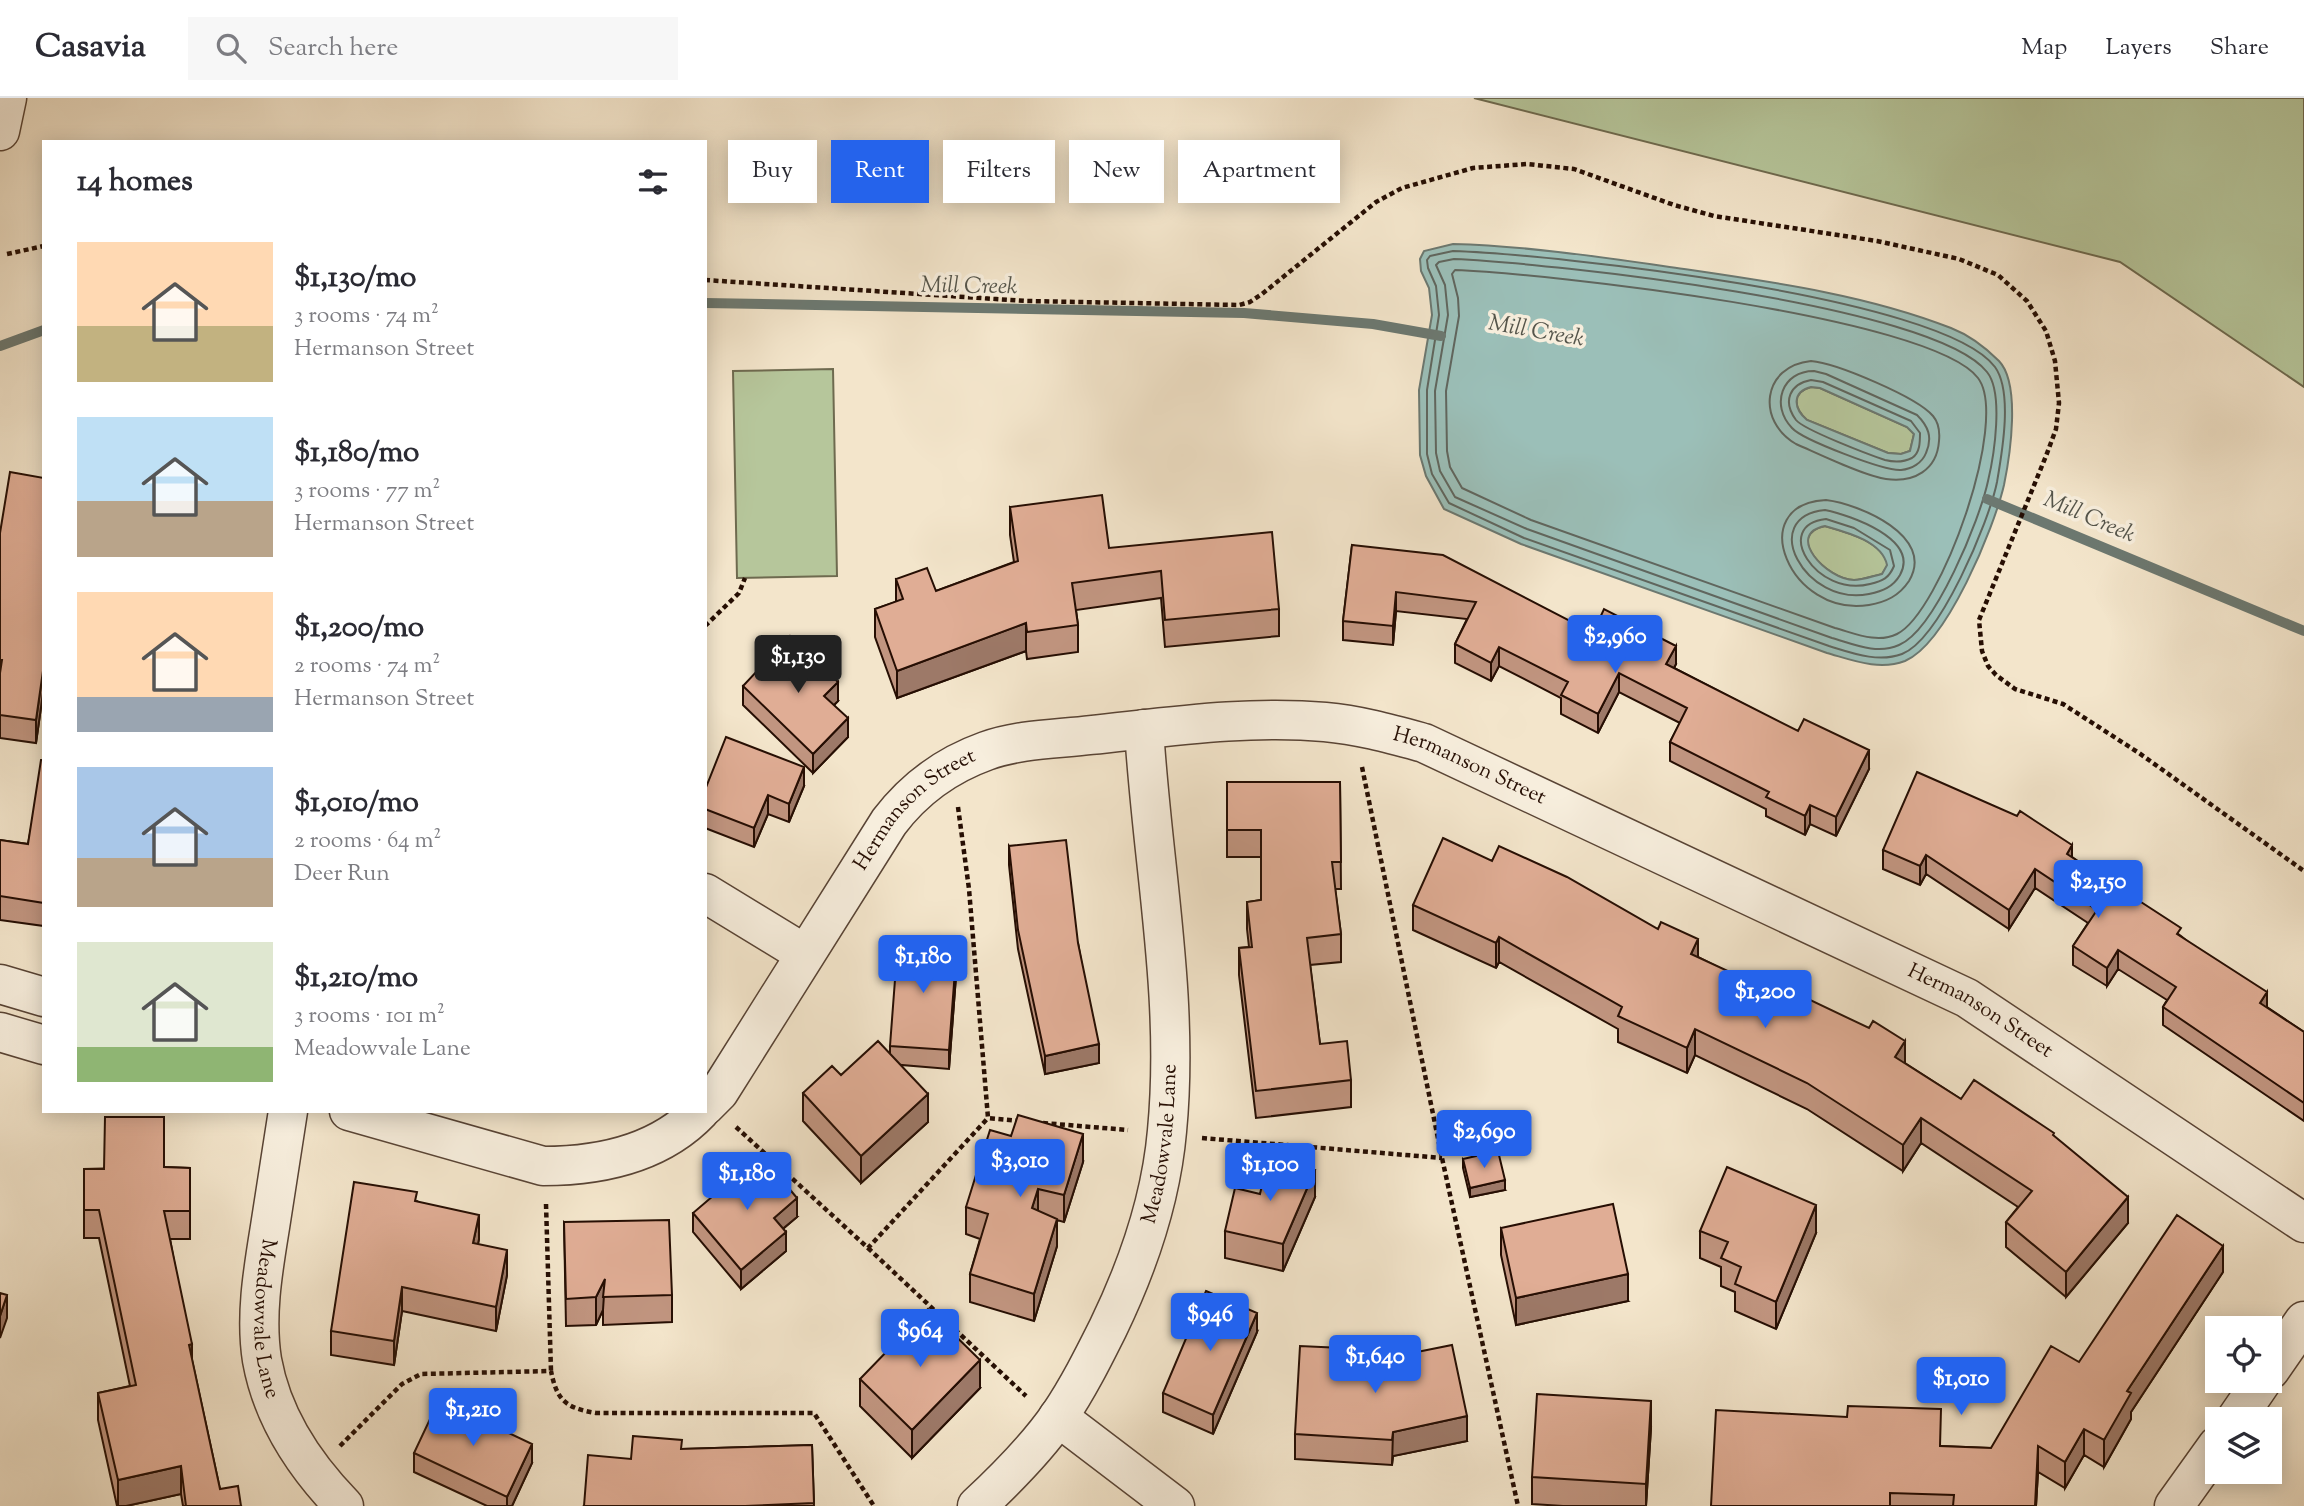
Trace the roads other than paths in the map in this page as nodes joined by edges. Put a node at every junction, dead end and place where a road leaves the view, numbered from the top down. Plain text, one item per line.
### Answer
1 (7, 98) edge
2 (0, 131) edge
3 (1144, 729) junction
4 (707, 894) edge
5 (804, 954) junction
6 (0, 984) edge
7 (42, 996) edge
8 (0, 1032) edge
9 (42, 1044) edge
10 (707, 1105) edge
11 (288, 1113) edge
12 (356, 1113) edge
13 (697, 1113) edge
14 (2304, 1223) edge
15 (2304, 1321) edge
16 (2282, 1353) edge
17 (1058, 1417) junction
18 (2205, 1463) edge
19 (344, 1506) edge
20 (977, 1506) edge
21 (1175, 1506) edge
22 (2174, 1506) edge

1 - 2 street
3 - 5 street, Hermanson Street
3 - 14 street, Hermanson Street
3 - 17 street, Meadowvale Lane
4 - 5 street
5 - 10 street, Hermanson Street
6 - 7 street
8 - 9 street
11 - 19 street, Meadowvale Lane
12 - 13 street, Hermanson Street
15 - 16 street
17 - 20 street, Meadowvale Lane
17 - 21 street
18 - 22 street

